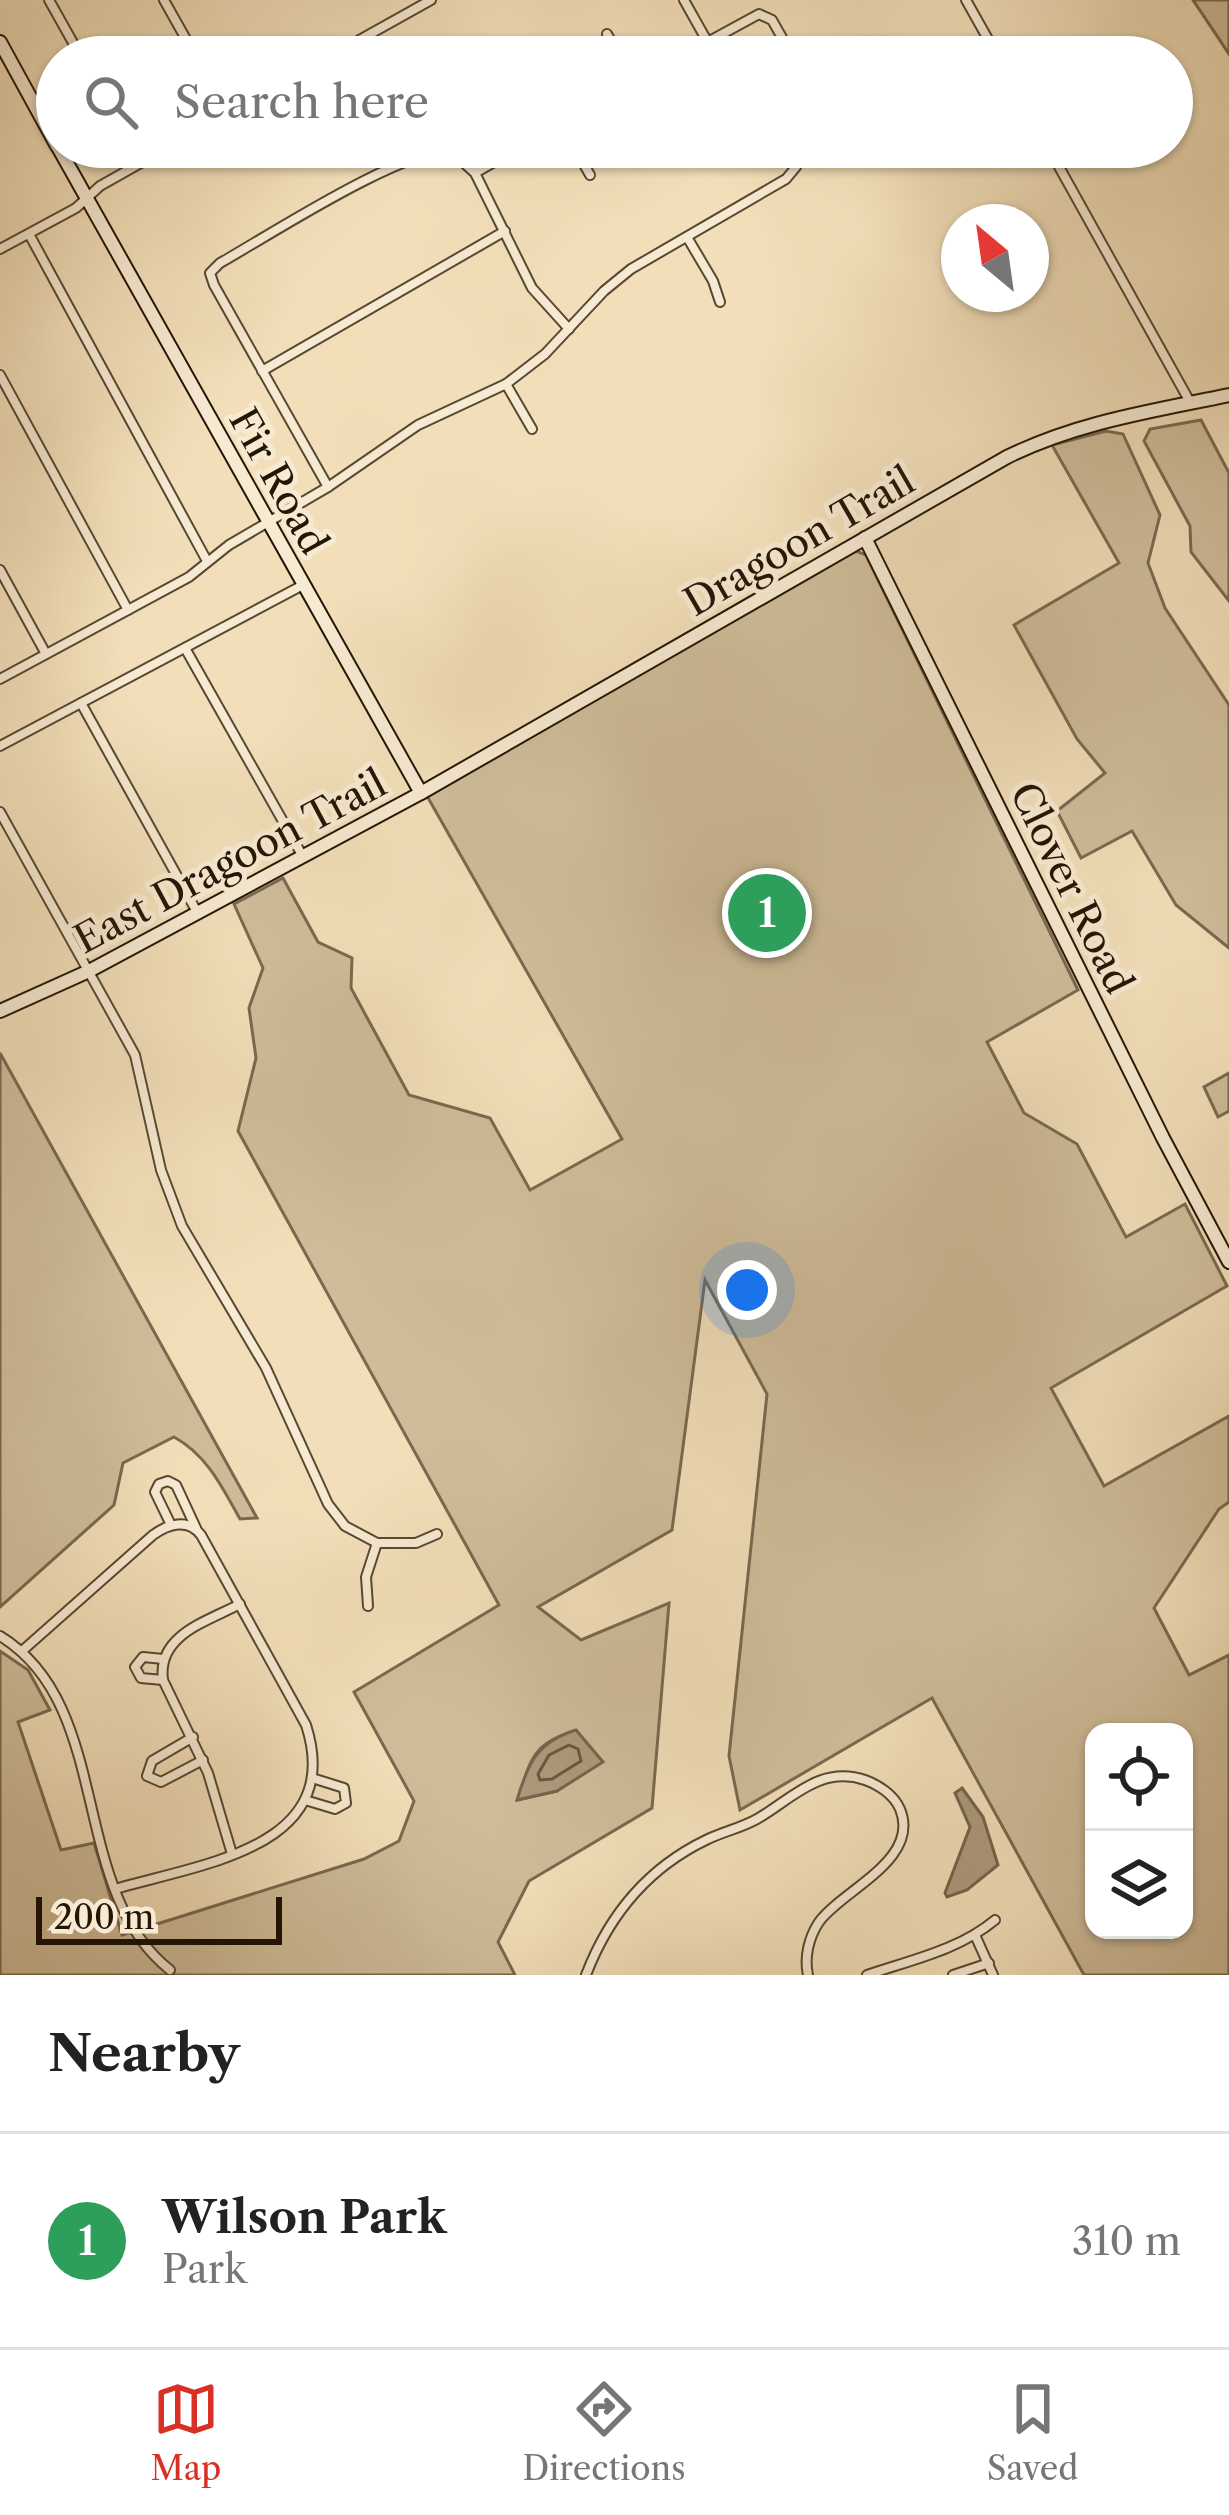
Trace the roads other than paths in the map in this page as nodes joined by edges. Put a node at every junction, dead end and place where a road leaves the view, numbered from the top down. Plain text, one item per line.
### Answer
1 (49, 0) edge
2 (164, 0) edge
3 (431, 0) edge
4 (684, 0) edge
5 (966, 0) edge
6 (69, 36) edge
7 (184, 36) edge
8 (367, 36) edge
9 (705, 36) edge
10 (717, 36) edge
11 (781, 36) edge
12 (986, 36) edge
13 (0, 42) edge
14 (36, 108) edge
15 (70, 168) edge
16 (132, 168) edge
17 (395, 168) edge
18 (470, 168) edge
19 (482, 168) edge
20 (586, 168) edge
21 (795, 168) edge
22 (1060, 168) edge
23 (475, 172) junction
24 (590, 175) dead end
25 (87, 197) junction
26 (506, 231) junction
27 (28, 234) junction
28 (687, 237) junction
29 (0, 250) edge
30 (720, 302) dead end
31 (569, 329) junction
32 (262, 371) junction
33 (0, 375) edge
34 (506, 384) junction
35 (1229, 395) edge
36 (1191, 403) junction
37 (532, 429) dead end
38 (328, 487) junction
39 (268, 523) junction
40 (865, 538) junction
41 (207, 561) junction
42 (0, 570) edge
43 (303, 585) junction
44 (128, 610) junction
45 (185, 648) junction
46 (46, 654) junction
47 (0, 679) edge
48 (80, 704) junction
49 (0, 746) edge
50 (421, 793) junction
51 (0, 812) edge
52 (303, 856) junction
53 (197, 913) junction
54 (89, 971) junction
55 (0, 1011) edge
56 (1229, 1262) edge
57 (170, 1525) junction
58 (196, 1529) junction
59 (437, 1534) dead end
60 (376, 1543) junction
61 (239, 1604) junction
62 (368, 1606) dead end
63 (0, 1636) edge
64 (22, 1651) junction
65 (163, 1659) junction
66 (163, 1680) junction
67 (193, 1737) junction
68 (203, 1760) junction
69 (312, 1778) junction
70 (303, 1803) junction
71 (232, 1854) junction
72 (116, 1888) junction
73 (995, 1920) dead end
74 (975, 1935) junction
75 (989, 1963) junction
76 (170, 1970) dead end
77 (586, 1975) edge
78 (808, 1975) edge
79 (867, 1975) edge
80 (953, 1975) edge
81 (993, 1975) edge

1 - 6 street
2 - 7 street
3 - 8 street
4 - 9 street
5 - 12 street
10 - 11 street
13 - 14 street, Fir Road
15 - 25 street, Fir Road
16 - 25 street
17 - 32 street
18 - 23 street
19 - 23 street
20 - 24 street
21 - 28 street
22 - 36 street
23 - 26 street
25 - 27 street
25 - 39 street, Fir Road
26 - 31 street
26 - 32 street
27 - 29 street
27 - 41 street
28 - 30 street
28 - 31 street
31 - 34 street
32 - 38 street
33 - 44 street
34 - 37 street
34 - 38 street
35 - 36 street, Dragoon Trail
36 - 40 street, Dragoon Trail
38 - 39 street
39 - 41 street
39 - 43 street, Fir Road
40 - 50 street, Dragoon Trail
40 - 56 street, Clover Road
41 - 44 street
42 - 46 street
43 - 45 street
43 - 50 street, Fir Road
44 - 46 street
45 - 48 street
45 - 52 street
46 - 47 street
48 - 49 street
48 - 53 street
50 - 52 street, East Dragoon Trail
51 - 54 street
52 - 53 street, East Dragoon Trail
53 - 54 street, East Dragoon Trail
54 - 55 street, East Dragoon Trail
54 - 60 street
57 - 58 street
57 - 58 street
57 - 64 street
58 - 61 street
59 - 60 street
60 - 62 street
61 - 65 street
61 - 69 street
63 - 64 street
64 - 72 street
65 - 66 street
65 - 66 street
66 - 67 street
67 - 68 street
67 - 68 street
68 - 71 street
69 - 70 street
69 - 70 street
70 - 71 street
71 - 72 street
72 - 76 street
73 - 74 street
74 - 75 street
74 - 79 street
75 - 80 street
75 - 81 street
77 - 78 street

